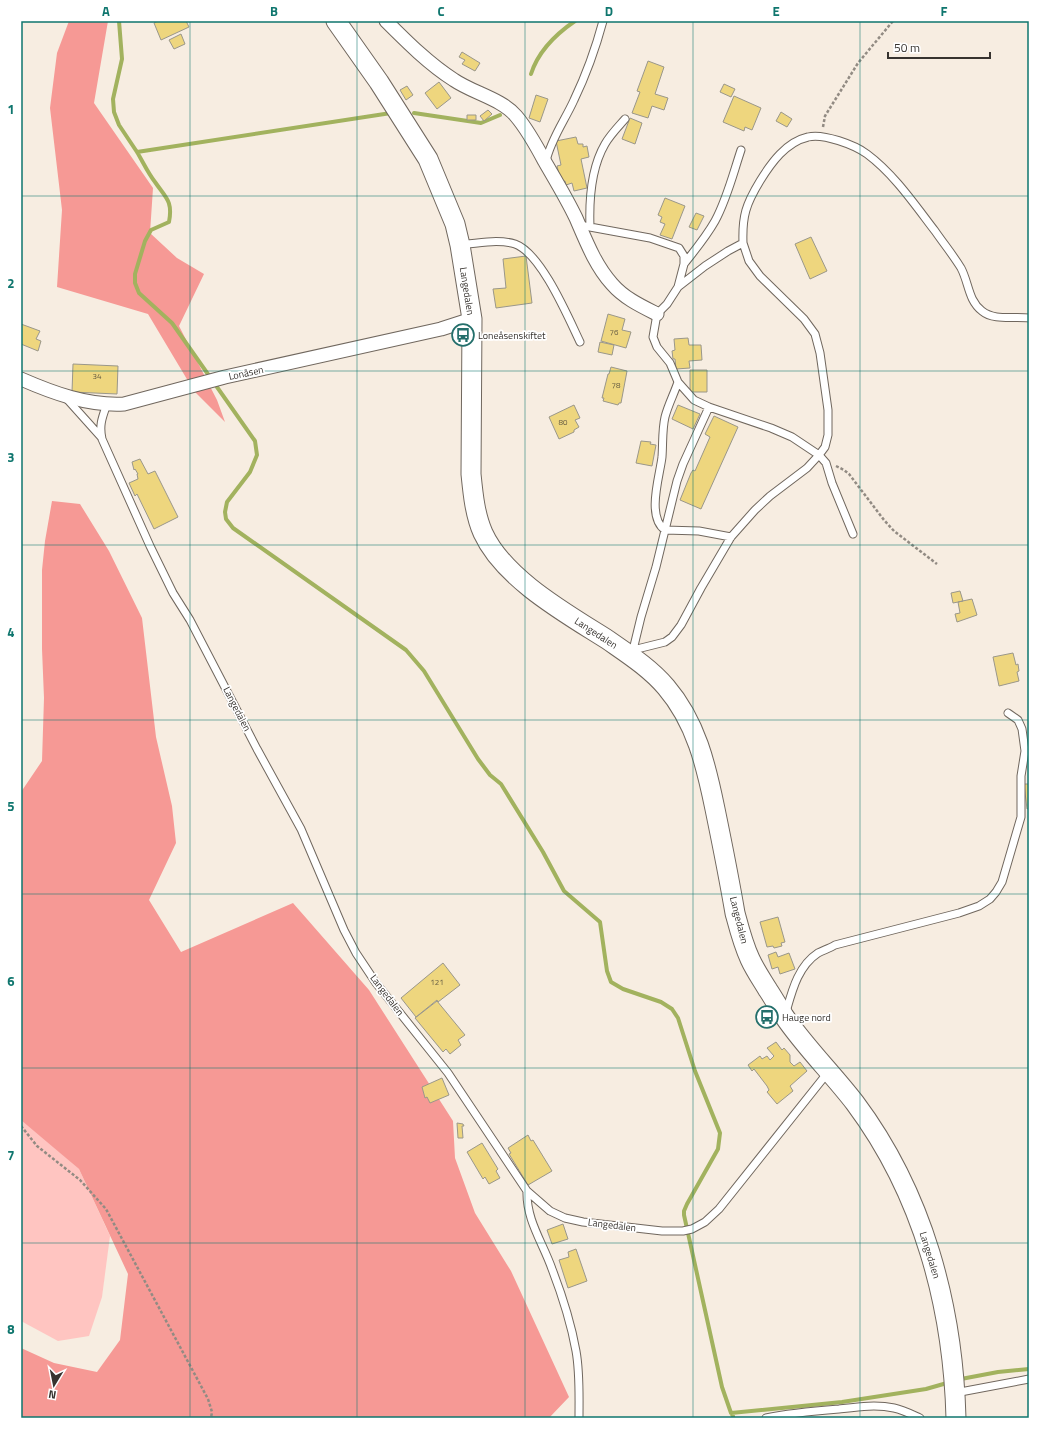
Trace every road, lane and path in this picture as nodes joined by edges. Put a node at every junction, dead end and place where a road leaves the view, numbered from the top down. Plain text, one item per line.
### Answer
1 (336, 21) edge
2 (386, 21) edge
3 (602, 21) edge
4 (893, 21) edge
5 (624, 120) dead end
6 (820, 135) junction
7 (741, 150) dead end
8 (546, 164) junction
9 (584, 226) junction
10 (743, 243) junction
11 (460, 245) junction
12 (684, 264) junction
13 (678, 287) junction
14 (657, 314) junction
15 (1029, 318) edge
16 (472, 319) junction
17 (580, 342) dead end
18 (21, 379) edge
19 (678, 382) junction
20 (64, 396) junction
21 (107, 404) junction
22 (709, 407) junction
23 (102, 439) junction
24 (820, 455) junction
25 (826, 463) junction
26 (665, 530) junction
27 (853, 534) dead end
28 (731, 537) junction
29 (937, 564) dead end
30 (631, 652) junction
31 (1008, 713) dead end
32 (784, 1016) junction
33 (829, 1071) junction
34 (21, 1126) edge
35 (527, 1191) junction
36 (1029, 1379) edge
37 (954, 1393) junction
38 (211, 1418) edge
39 (579, 1418) edge
40 (766, 1418) edge
41 (920, 1418) edge
42 (956, 1418) edge

1 - 11 main road, Langedalen
2 - 8 street
3 - 8 lane
4 - 6 path
5 - 9 lane
6 - 10 lane
6 - 15 lane
7 - 12 lane
8 - 9 street
9 - 12 lane
9 - 14 street
10 - 13 lane
10 - 24 lane
11 - 16 main road, Langedalen
11 - 17 lane
12 - 13 lane
13 - 14 lane
14 - 19 lane
16 - 21 street, Lonåsen
16 - 30 main road, Langedalen
18 - 20 street, Lonåsen
19 - 22 lane
19 - 26 lane
20 - 21 street, Lonåsen
20 - 23 lane, Langedalen
21 - 23 lane, Langedalen
22 - 24 lane
22 - 26 lane
23 - 35 lane, Langedalen
24 - 25 lane
24 - 28 lane
25 - 27 lane
25 - 29 path
26 - 28 lane
26 - 30 lane
28 - 30 lane
30 - 32 main road, Langedalen
31 - 32 lane
32 - 33 main road, Langedalen
33 - 35 lane, Langedalen
33 - 37 main road, Langedalen
34 - 38 path
35 - 39 lane
36 - 37 lane
37 - 42 main road, Langedalen
40 - 41 lane

